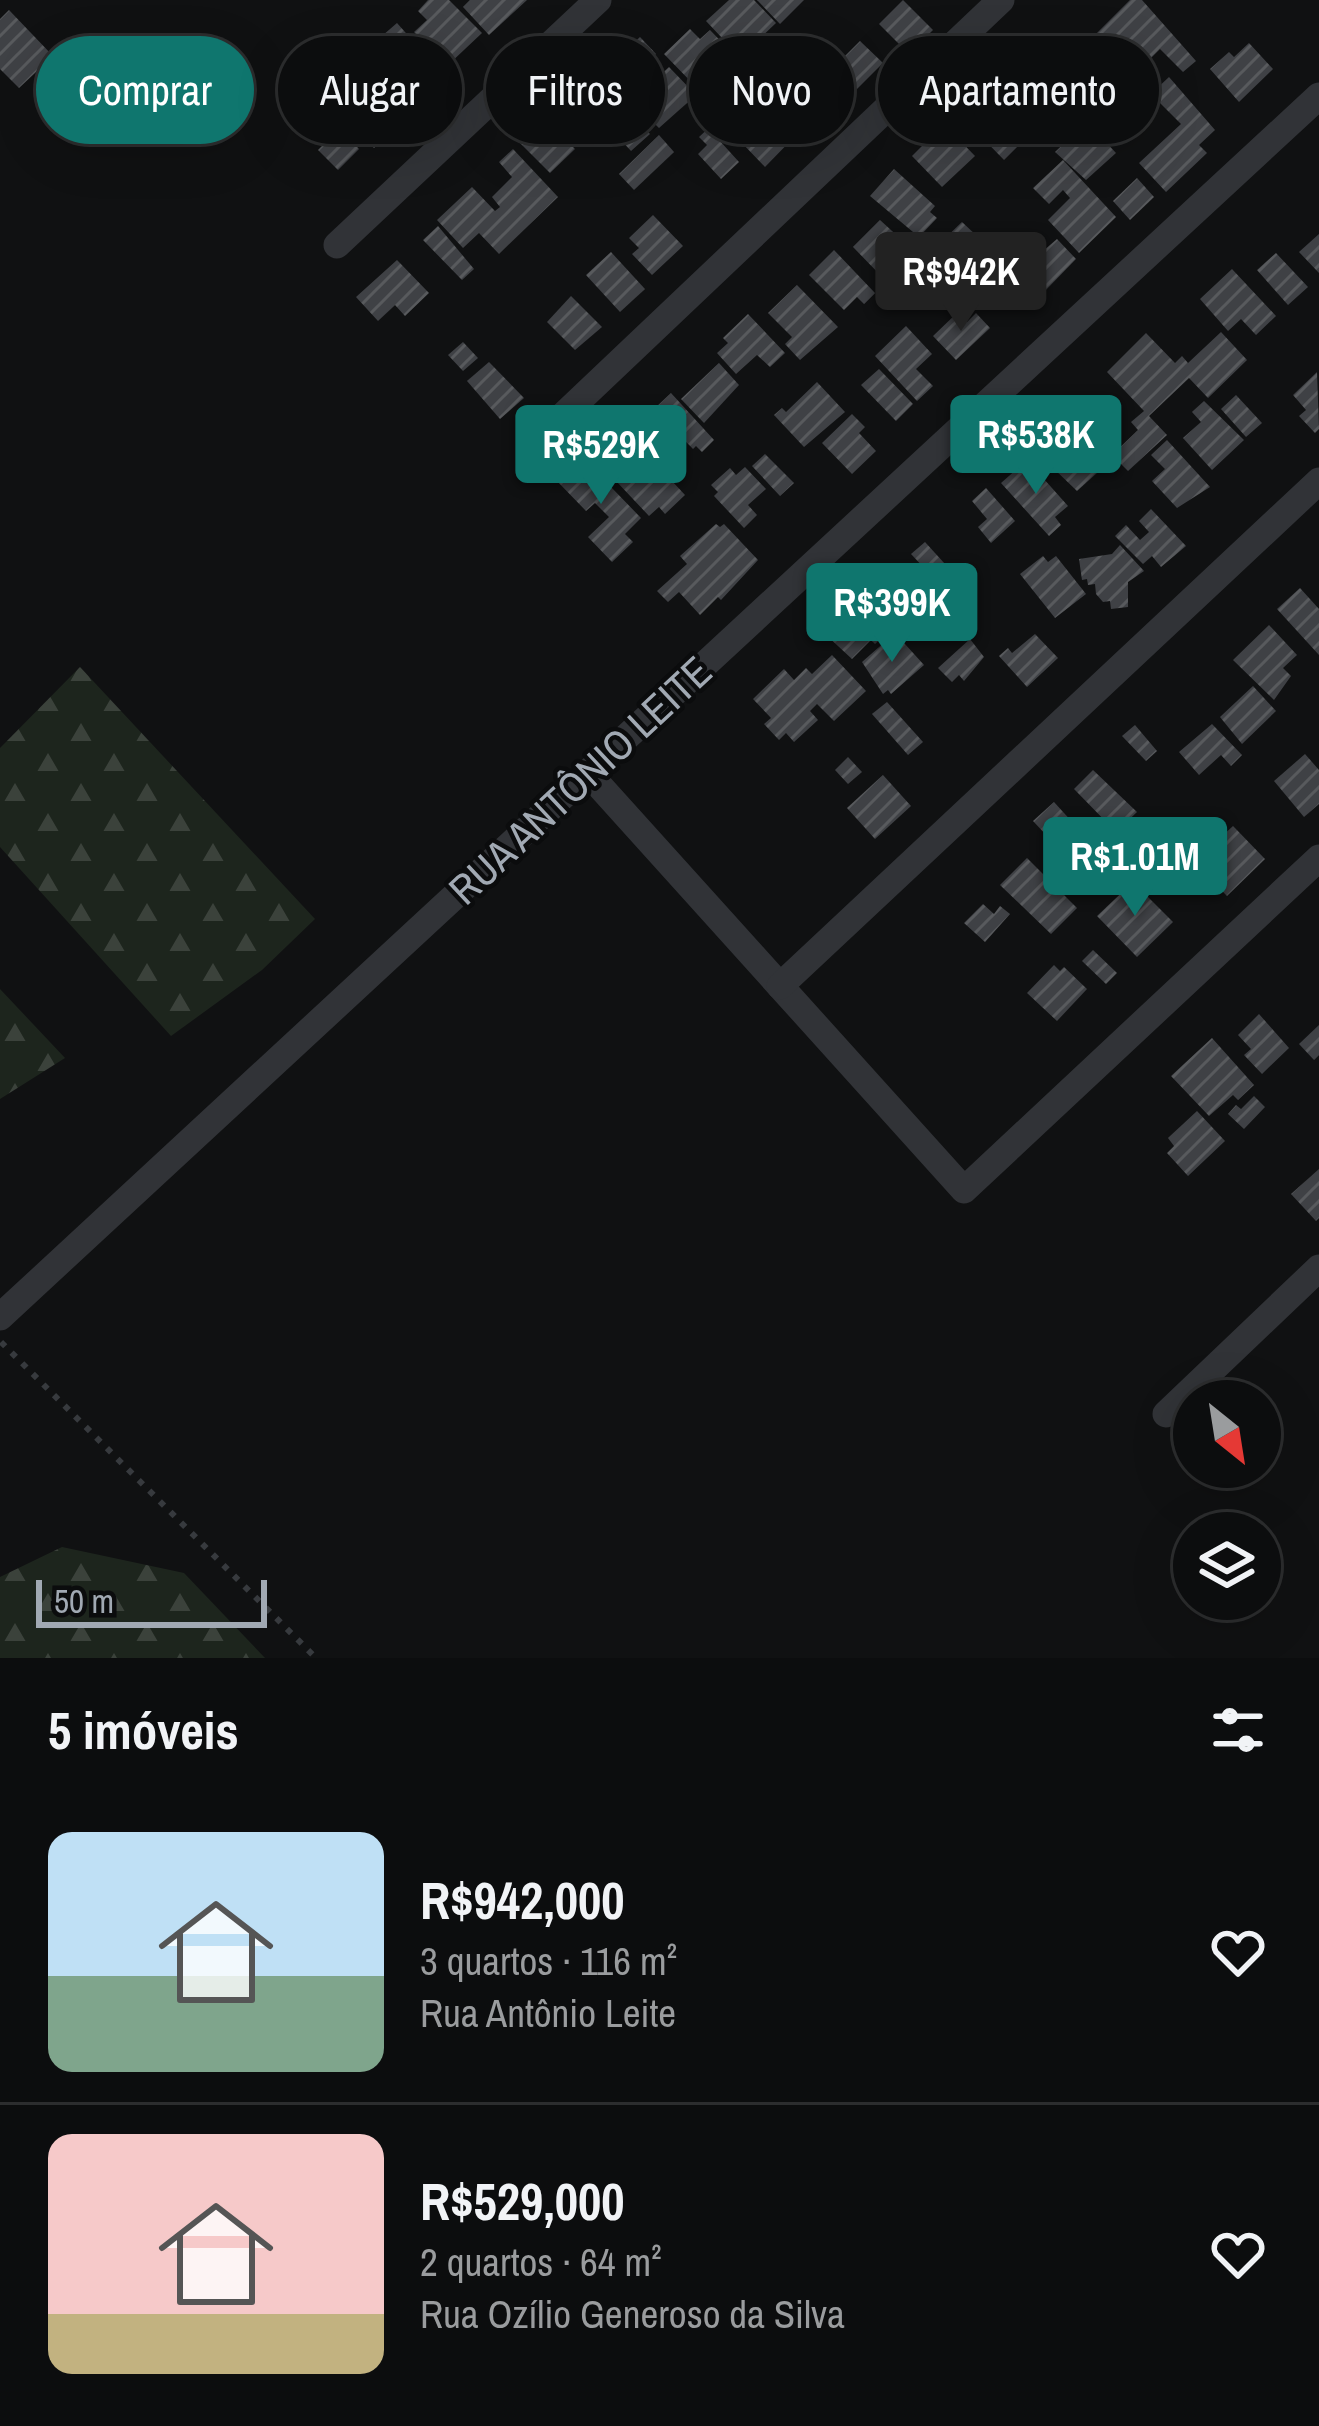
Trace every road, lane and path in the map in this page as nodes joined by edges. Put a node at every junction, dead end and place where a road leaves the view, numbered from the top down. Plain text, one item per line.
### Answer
1 (598, 0) edge
2 (1001, 0) edge
3 (1319, 97) edge
4 (337, 245) dead end
5 (533, 444) dead end
6 (1319, 481) edge
7 (588, 773) junction
8 (1319, 858) edge
9 (780, 986) junction
10 (1319, 1268) edge
11 (0, 1317) edge
12 (0, 1341) edge
13 (1166, 1414) dead end
14 (316, 1658) edge

1 - 4 street
2 - 5 street
3 - 7 street, RUA ANTÔNIO LEITE
6 - 9 street
7 - 9 street
7 - 11 street, RUA ANTÔNIO LEITE
8 - 9 street
10 - 13 street
12 - 14 path

